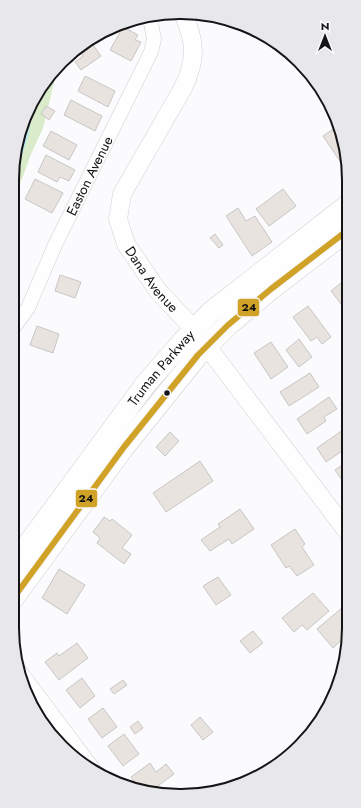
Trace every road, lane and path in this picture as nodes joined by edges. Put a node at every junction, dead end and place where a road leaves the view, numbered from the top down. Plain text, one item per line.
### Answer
1 (185, 19) edge
2 (151, 22) edge
3 (342, 210) edge
4 (342, 235) edge
5 (19, 320) edge
6 (194, 329) junction
7 (207, 346) junction
8 (342, 525) edge
9 (19, 556) edge
10 (19, 590) edge
11 (30, 684) edge
12 (85, 758) edge

1 - 6 street, Dana Avenue
2 - 5 street, Easton Avenue
3 - 6 main road, Truman Parkway
4 - 7 main road, Truman Parkway
6 - 7 street, Dana Avenue
6 - 9 main road, Truman Parkway
7 - 8 street, Dana Avenue
7 - 10 main road, Truman Parkway
11 - 12 street

